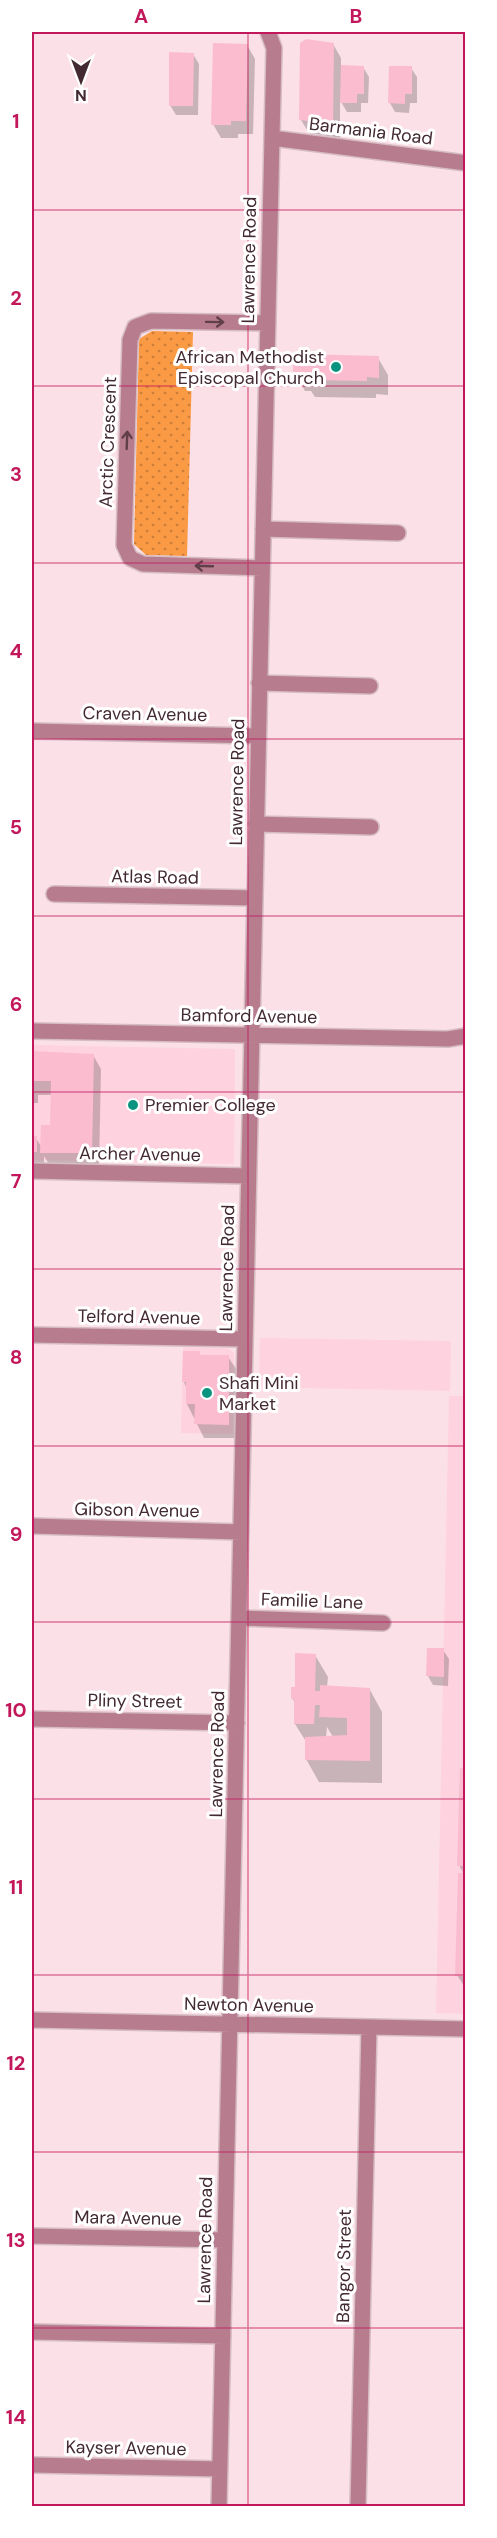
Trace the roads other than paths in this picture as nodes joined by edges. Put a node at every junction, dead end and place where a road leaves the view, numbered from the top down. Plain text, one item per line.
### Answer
1 (268, 32) edge
2 (272, 138) junction
3 (465, 163) edge
4 (268, 323) junction
5 (263, 529) junction
6 (398, 533) dead end
7 (262, 568) junction
8 (259, 683) junction
9 (370, 686) dead end
10 (32, 731) edge
11 (257, 736) junction
12 (256, 824) junction
13 (371, 827) dead end
14 (54, 894) dead end
15 (255, 898) junction
16 (32, 1031) edge
17 (252, 1036) junction
18 (465, 1036) edge
19 (32, 1171) edge
20 (248, 1176) junction
21 (32, 1335) edge
22 (245, 1339) junction
23 (32, 1526) edge
24 (241, 1532) junction
25 (239, 1618) junction
26 (383, 1623) dead end
27 (32, 1719) edge
28 (237, 1723) junction
29 (32, 2020) edge
30 (230, 2024) junction
31 (369, 2027) junction
32 (465, 2029) edge
33 (32, 2236) edge
34 (224, 2240) junction
35 (32, 2332) edge
36 (223, 2336) junction
37 (32, 2465) edge
38 (220, 2469) junction
39 (219, 2506) edge
40 (358, 2506) edge

1 - 2 street, Lawrence Road
2 - 3 street, Barmania Road
2 - 4 street, Lawrence Road
4 - 5 street, Lawrence Road
7 -> 4 street, Arctic Crescent
5 - 6 street
5 - 7 street, Lawrence Road
7 - 8 street, Lawrence Road
8 - 9 street
8 - 11 street, Lawrence Road
10 - 11 street, Craven Avenue
11 - 12 street, Lawrence Road
12 - 13 street
12 - 15 street, Lawrence Road
14 - 15 street, Atlas Road
15 - 17 street, Lawrence Road
16 - 17 street, Bamford Avenue
17 - 18 street, Bamford Avenue
17 - 20 street, Lawrence Road
19 - 20 street, Archer Avenue
20 - 22 street, Lawrence Road
21 - 22 street, Telford Avenue
22 - 24 street, Lawrence Road
23 - 24 street, Gibson Avenue
24 - 25 street, Lawrence Road
25 - 26 street, Familie Lane
25 - 28 street, Lawrence Road
27 - 28 street, Pliny Street
28 - 30 street, Lawrence Road
29 - 30 street, Newton Avenue
30 - 31 street, Newton Avenue
30 - 34 street, Lawrence Road
31 - 32 street, Newton Avenue
31 - 40 street, Bangor Street
33 - 34 street, Mara Avenue
34 - 36 street, Lawrence Road
35 - 36 street
36 - 38 street, Lawrence Road
37 - 38 street, Kayser Avenue
38 - 39 street, Lawrence Road

